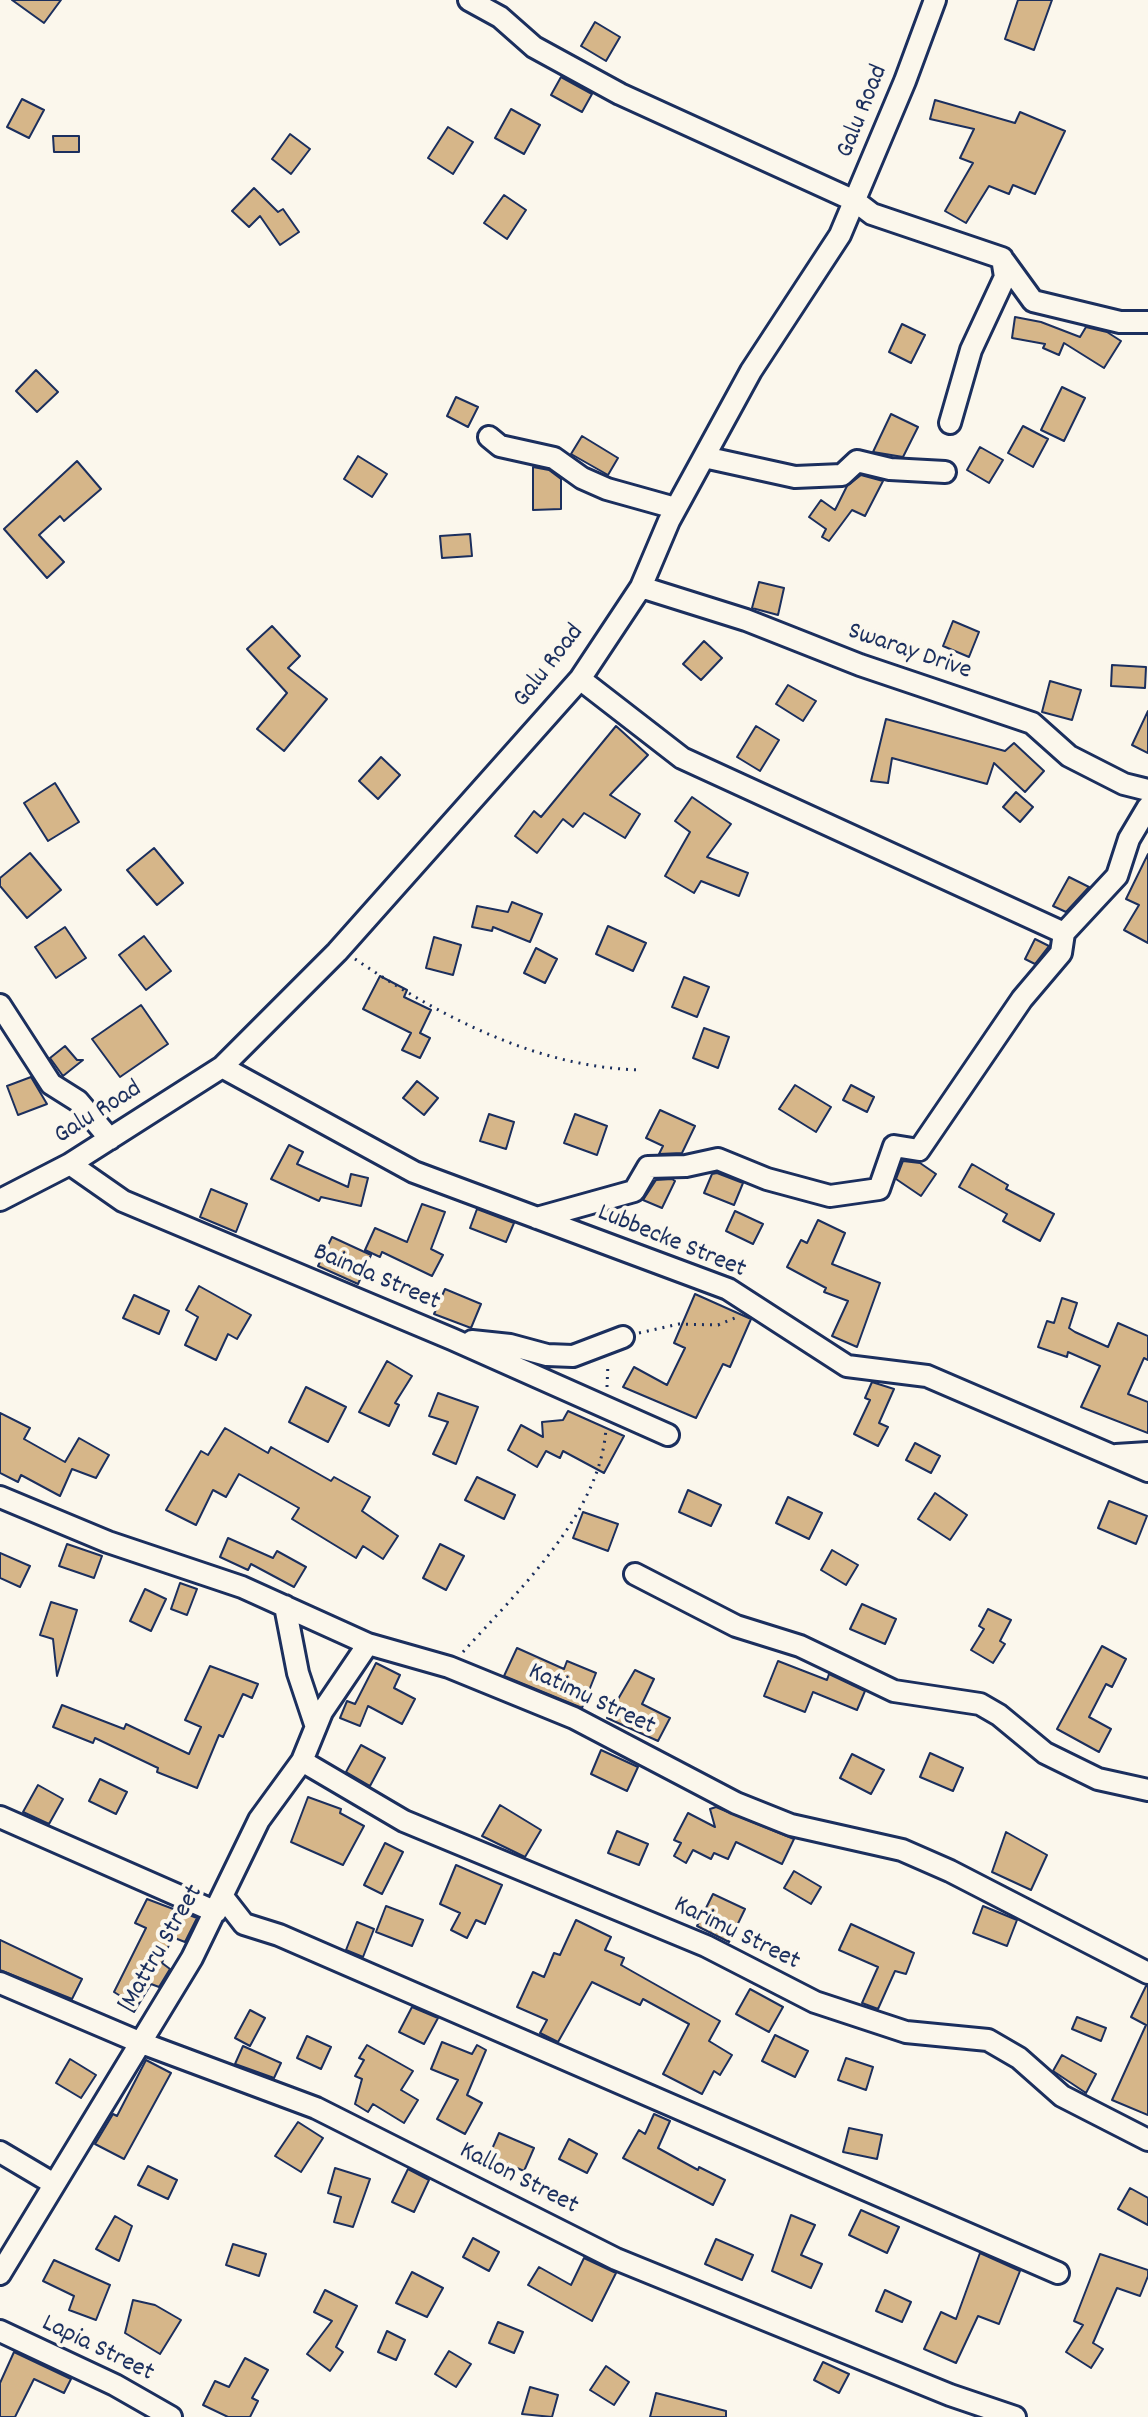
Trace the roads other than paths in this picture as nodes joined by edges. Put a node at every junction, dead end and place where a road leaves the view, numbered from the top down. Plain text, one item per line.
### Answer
1 (469, 0) edge
2 (935, 0) edge
3 (855, 201) junction
4 (1002, 258) junction
5 (1148, 322) edge
6 (950, 423) dead end
7 (489, 437) dead end
8 (704, 457) junction
9 (945, 472) dead end
10 (675, 508) junction
11 (641, 587) junction
12 (580, 679) junction
13 (1148, 790) edge
14 (1148, 807) edge
15 (1064, 933) junction
16 (0, 1005) edge
17 (222, 1067) junction
18 (110, 1139) junction
19 (70, 1164) junction
20 (0, 1200) edge
21 (537, 1218) junction
22 (623, 1337) road end
23 (452, 1339) junction
24 (668, 1435) dead end
25 (1148, 1453) edge
26 (1112, 1455) junction
27 (1148, 1471) edge
28 (0, 1497) edge
29 (635, 1574) dead end
30 (285, 1606) junction
31 (368, 1644) junction
32 (316, 1727) junction
33 (302, 1761) junction
34 (1148, 1790) edge
35 (0, 1817) edge
36 (220, 1904) junction
37 (1148, 1973) edge
38 (0, 1983) edge
39 (139, 2042) junction
40 (1148, 2140) edge
41 (0, 2152) edge
42 (54, 2184) junction
43 (1058, 2273) dead end
44 (0, 2274) edge
45 (0, 2331) edge
46 (171, 2417) edge
47 (1015, 2417) edge

1 - 3 street
2 - 3 street, Galu Road
3 - 4 street
3 - 8 street, Galu Road
4 - 5 street
4 - 6 street
7 - 10 street
8 - 9 street
8 - 10 street, Galu Road
10 - 11 street, Galu Road
11 - 12 street, Galu Road
11 - 13 street, Swaray Drive
12 - 15 street
12 - 17 street, Galu Road
14 - 15 street
15 - 21 street
16 - 18 street
17 - 18 street, Galu Road
17 - 21 street, Lubbecke Street
18 - 19 street, Galu Road
19 - 20 street, Galu Road
19 - 23 street, Bainda Street
21 - 26 street, Lubbecke Street
22 - 23 street
23 - 24 street, Bainda Street
25 - 26 street
26 - 27 street, Lubbecke Street
28 - 30 street, Katimu Street
29 - 34 street
30 - 31 street, Katimu Street
30 - 32 street
31 - 32 street, Mattru Street
31 - 37 street, Katimu Street
32 - 33 street, Mattru Street
33 - 36 street, Mattru Street
33 - 40 street, Karimu Street
35 - 36 street
36 - 39 street, Mattru Street
36 - 43 street
38 - 39 street, Kallon Street
39 - 42 street, Mattru Street
39 - 47 street, Kallon Street
41 - 42 street
42 - 44 street, Mattru Street
45 - 46 street, Lapia Street

